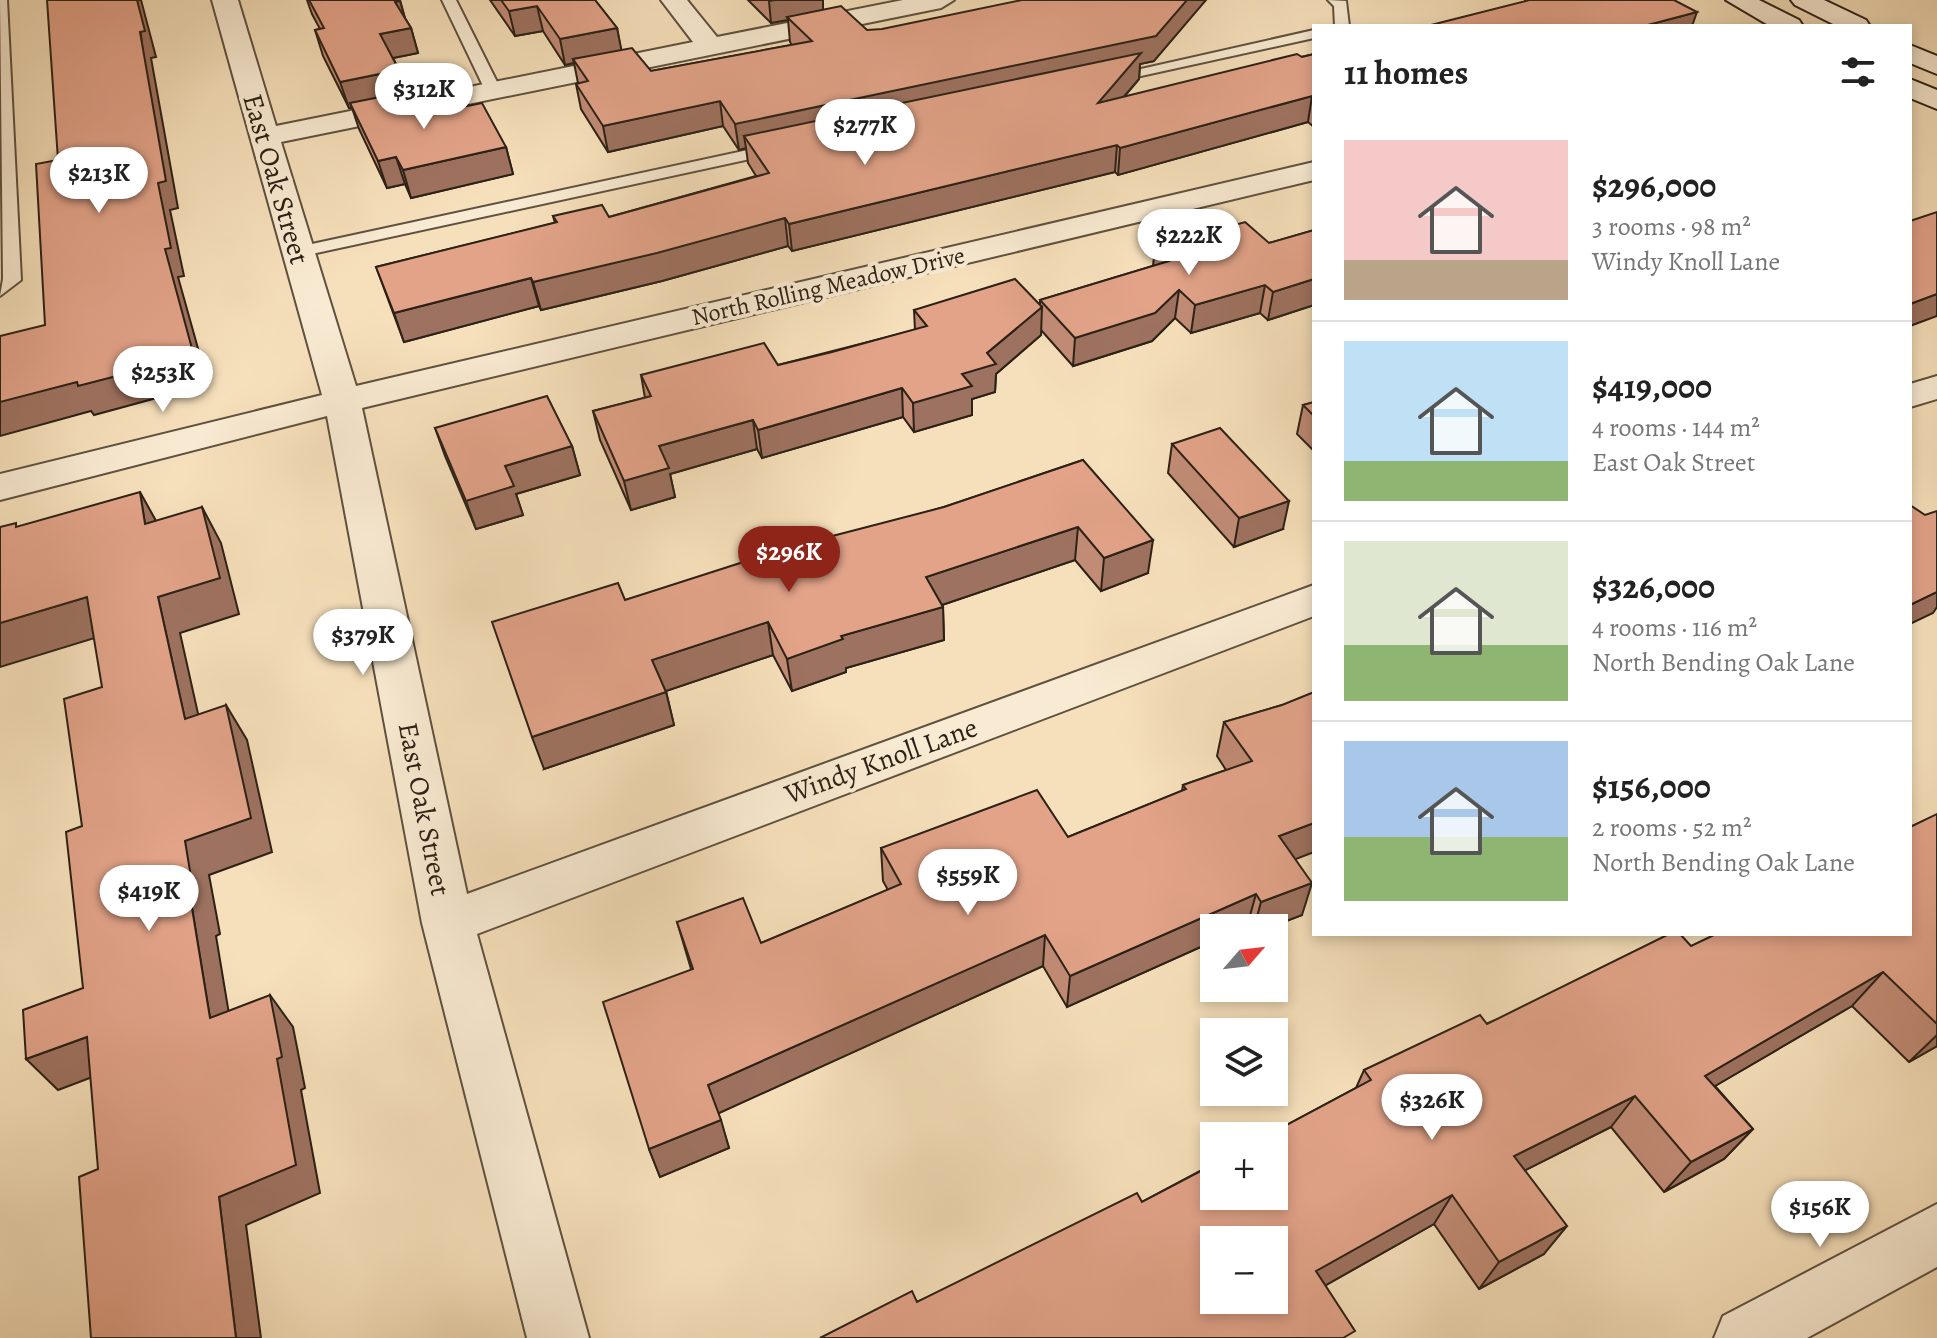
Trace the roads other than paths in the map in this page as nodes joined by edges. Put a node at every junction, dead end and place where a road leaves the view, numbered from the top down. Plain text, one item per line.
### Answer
1 (0, 0) edge
2 (225, 0) edge
3 (449, 0) edge
4 (674, 0) edge
5 (941, 0) edge
6 (1335, 0) edge
7 (1739, 0) edge
8 (1804, 0) edge
9 (904, 3) edge
10 (1342, 24) edge
11 (1786, 24) edge
12 (1853, 24) edge
13 (1312, 34) edge
14 (712, 48) junction
15 (1912, 54) edge
16 (1937, 66) edge
17 (1095, 81) edge
18 (1912, 88) edge
19 (494, 92) junction
20 (1937, 101) edge
21 (264, 137) junction
22 (798, 145) edge
23 (1312, 171) edge
24 (298, 252) junction
25 (0, 291) edge
26 (1937, 387) edge
27 (1912, 395) edge
28 (342, 401) junction
29 (0, 487) edge
30 (1312, 601) edge
31 (448, 923) junction
32 (1937, 1234) edge
33 (558, 1338) edge
34 (1745, 1338) edge

1 - 25 lane
2 - 21 street, East Oak Street
3 - 19 lane
4 - 14 street
5 - 9 street
6 - 10 lane
7 - 11 street
8 - 12 street
9 - 14 street
13 - 17 lane
14 - 19 street
15 - 16 street
18 - 20 street
19 - 21 street
21 - 24 street, East Oak Street
22 - 24 lane
23 - 28 street, North Rolling Meadow Drive
24 - 28 street, East Oak Street
26 - 27 street
28 - 29 street, North Rolling Meadow Drive
28 - 31 street, East Oak Street
30 - 31 street, Windy Knoll Lane
31 - 33 street, East Oak Street
32 - 34 street

